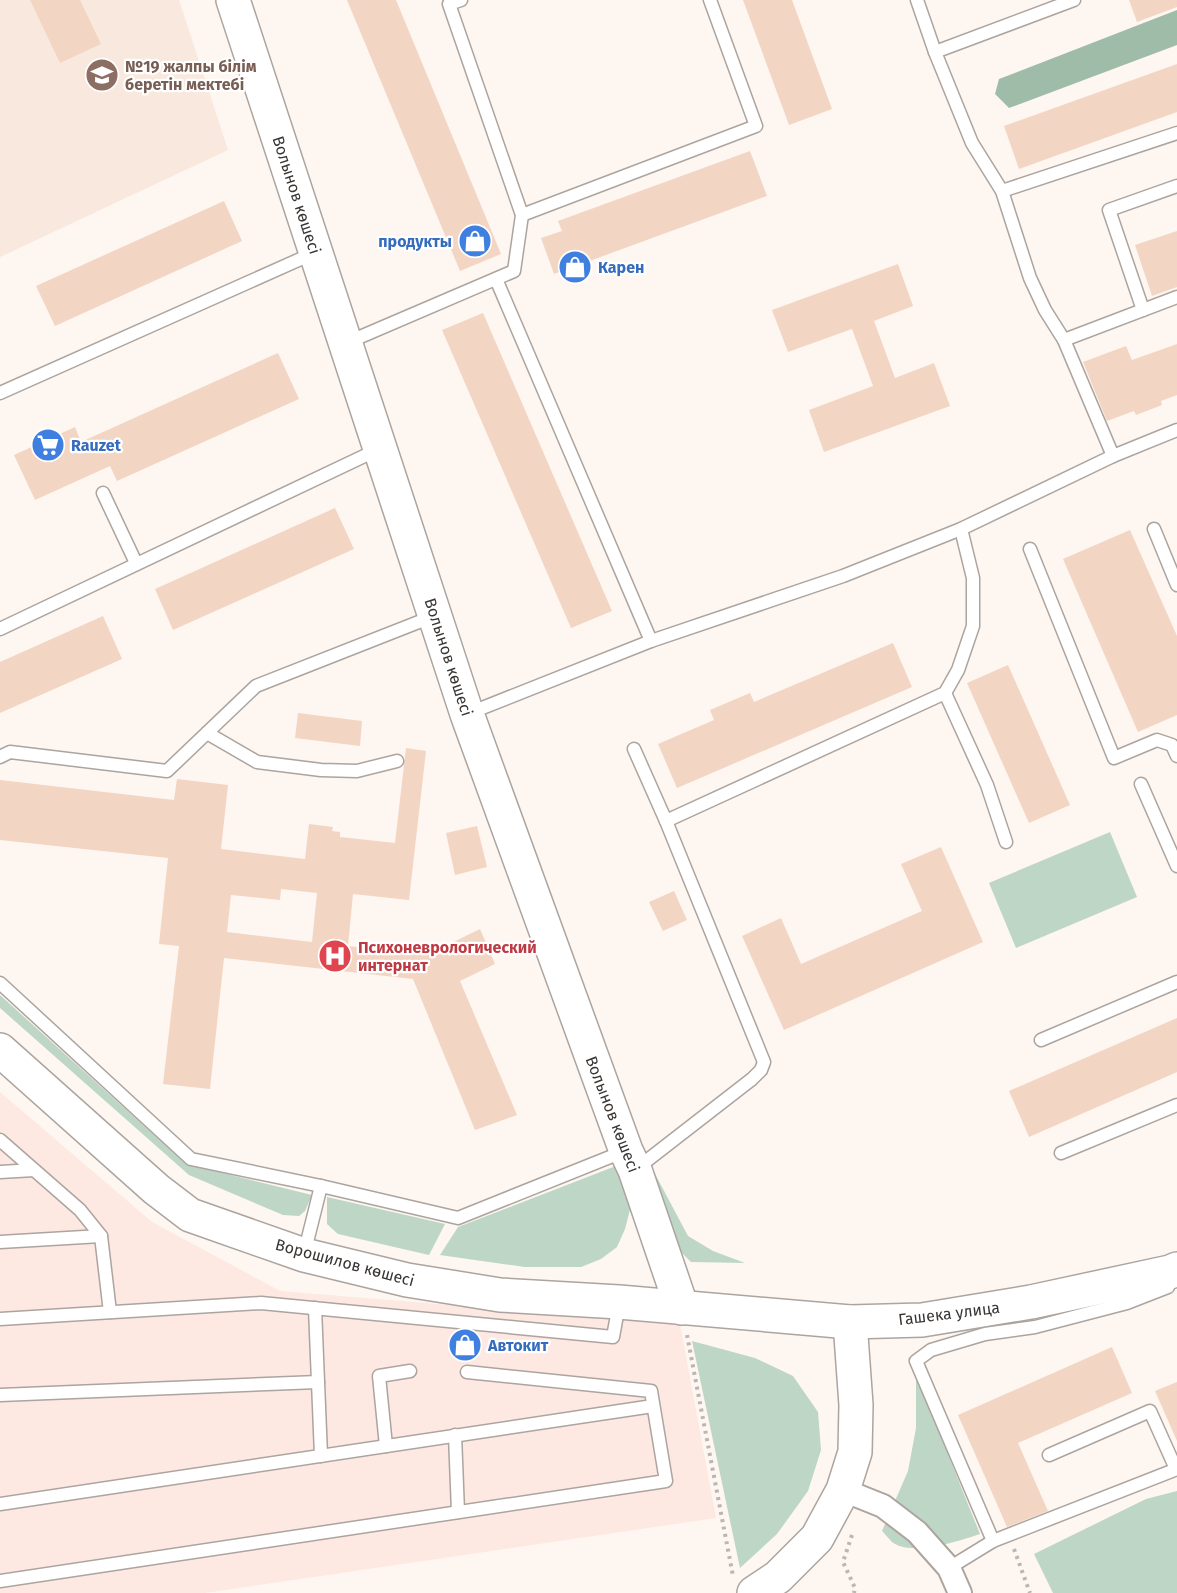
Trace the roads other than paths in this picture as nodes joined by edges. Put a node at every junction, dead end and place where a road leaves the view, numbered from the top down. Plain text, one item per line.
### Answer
1 (233, 0) edge
2 (461, 0) edge
3 (710, 0) edge
4 (917, 0) edge
5 (1074, 0) edge
6 (935, 52) junction
7 (1177, 133) edge
8 (1177, 186) edge
9 (1002, 191) junction
10 (522, 215) junction
11 (316, 252) junction
12 (496, 279) junction
13 (1177, 297) edge
14 (1143, 310) junction
15 (1064, 340) junction
16 (346, 343) junction
17 (0, 393) edge
18 (1177, 430) edge
19 (380, 449) junction
20 (1113, 456) junction
21 (103, 492) dead end
22 (1154, 529) dead end
23 (961, 530) junction
24 (1030, 549) dead end
25 (136, 564) junction
26 (1177, 585) edge
27 (435, 616) junction
28 (0, 629) edge
29 (651, 641) junction
30 (945, 693) junction
31 (467, 714) junction
32 (207, 733) junction
33 (1176, 748) edge
34 (634, 749) dead end
35 (0, 757) edge
36 (398, 761) dead end
37 (1141, 784) dead end
38 (666, 820) junction
39 (1006, 842) dead end
40 (1177, 866) edge
41 (1177, 982) edge
42 (0, 983) edge
43 (1041, 1040) dead end
44 (0, 1050) edge
45 (1177, 1105) edge
46 (0, 1140) edge
47 (1061, 1153) dead end
48 (630, 1160) junction
49 (34, 1170) junction
50 (0, 1172) edge
51 (321, 1186) junction
52 (101, 1236) junction
53 (0, 1242) edge
54 (304, 1255) junction
55 (1177, 1269) edge
56 (1177, 1284) edge
57 (619, 1302) junction
58 (315, 1308) junction
59 (682, 1308) junction
60 (110, 1312) junction
61 (0, 1319) edge
62 (850, 1322) junction
63 (410, 1371) dead end
64 (467, 1372) dead end
65 (318, 1382) junction
66 (0, 1395) edge
67 (654, 1406) junction
68 (455, 1435) junction
69 (386, 1446) junction
70 (1049, 1455) dead end
71 (321, 1456) junction
72 (1177, 1469) edge
73 (854, 1494) junction
74 (0, 1504) edge
75 (458, 1512) junction
76 (993, 1541) junction
77 (949, 1568) junction
78 (0, 1581) edge
79 (744, 1587) edge
80 (960, 1593) edge

1 - 11 street, Волынов көшесі
2 - 10 lane
3 - 10 lane
4 - 6 lane
5 - 6 lane
6 - 9 lane
7 - 9 lane
8 - 14 lane
9 - 15 lane
10 - 12 lane
11 - 16 street, Волынов көшесі
11 - 17 lane
12 - 16 lane
12 - 29 lane
13 - 14 lane
14 - 15 lane
15 - 20 lane
16 - 19 street, Волынов көшесі
18 - 20 lane
19 - 25 lane
19 - 27 street, Волынов көшесі
20 - 23 lane
21 - 25 lane
22 - 26 lane
23 - 29 lane
23 - 30 lane
24 - 33 lane
25 - 28 lane
27 - 31 street, Волынов көшесі
27 - 32 lane
29 - 31 lane
30 - 38 lane
30 - 39 lane
31 - 48 street, Волынов көшесі
32 - 35 lane
32 - 36 lane
34 - 38 lane
37 - 40 lane
38 - 48 lane
41 - 43 lane
42 - 51 lane
44 - 54 street, Ворошилов көшесі
45 - 47 lane
46 - 49 lane
48 - 51 lane
48 - 59 street, Волынов көшесі
49 - 50 lane
49 - 52 lane
51 - 54 lane
52 - 53 lane
52 - 60 lane
54 - 57 street, Ворошилов көшесі
55 - 62 street, Гашека улица
56 - 76 lane
57 - 58 lane
57 - 59 street, Ворошилов көшесі
58 - 60 lane
58 - 65 lane
59 - 62 street, Гашека улица
60 - 61 lane
62 - 73 street
63 - 69 lane
64 - 67 lane
65 - 66 lane
65 - 71 lane
67 - 68 lane
67 - 75 lane
68 - 69 lane
68 - 75 lane
69 - 71 lane
70 - 72 lane
71 - 74 lane
72 - 76 lane
73 - 77 street
73 - 79 street
75 - 78 lane
76 - 77 lane
77 - 80 street

